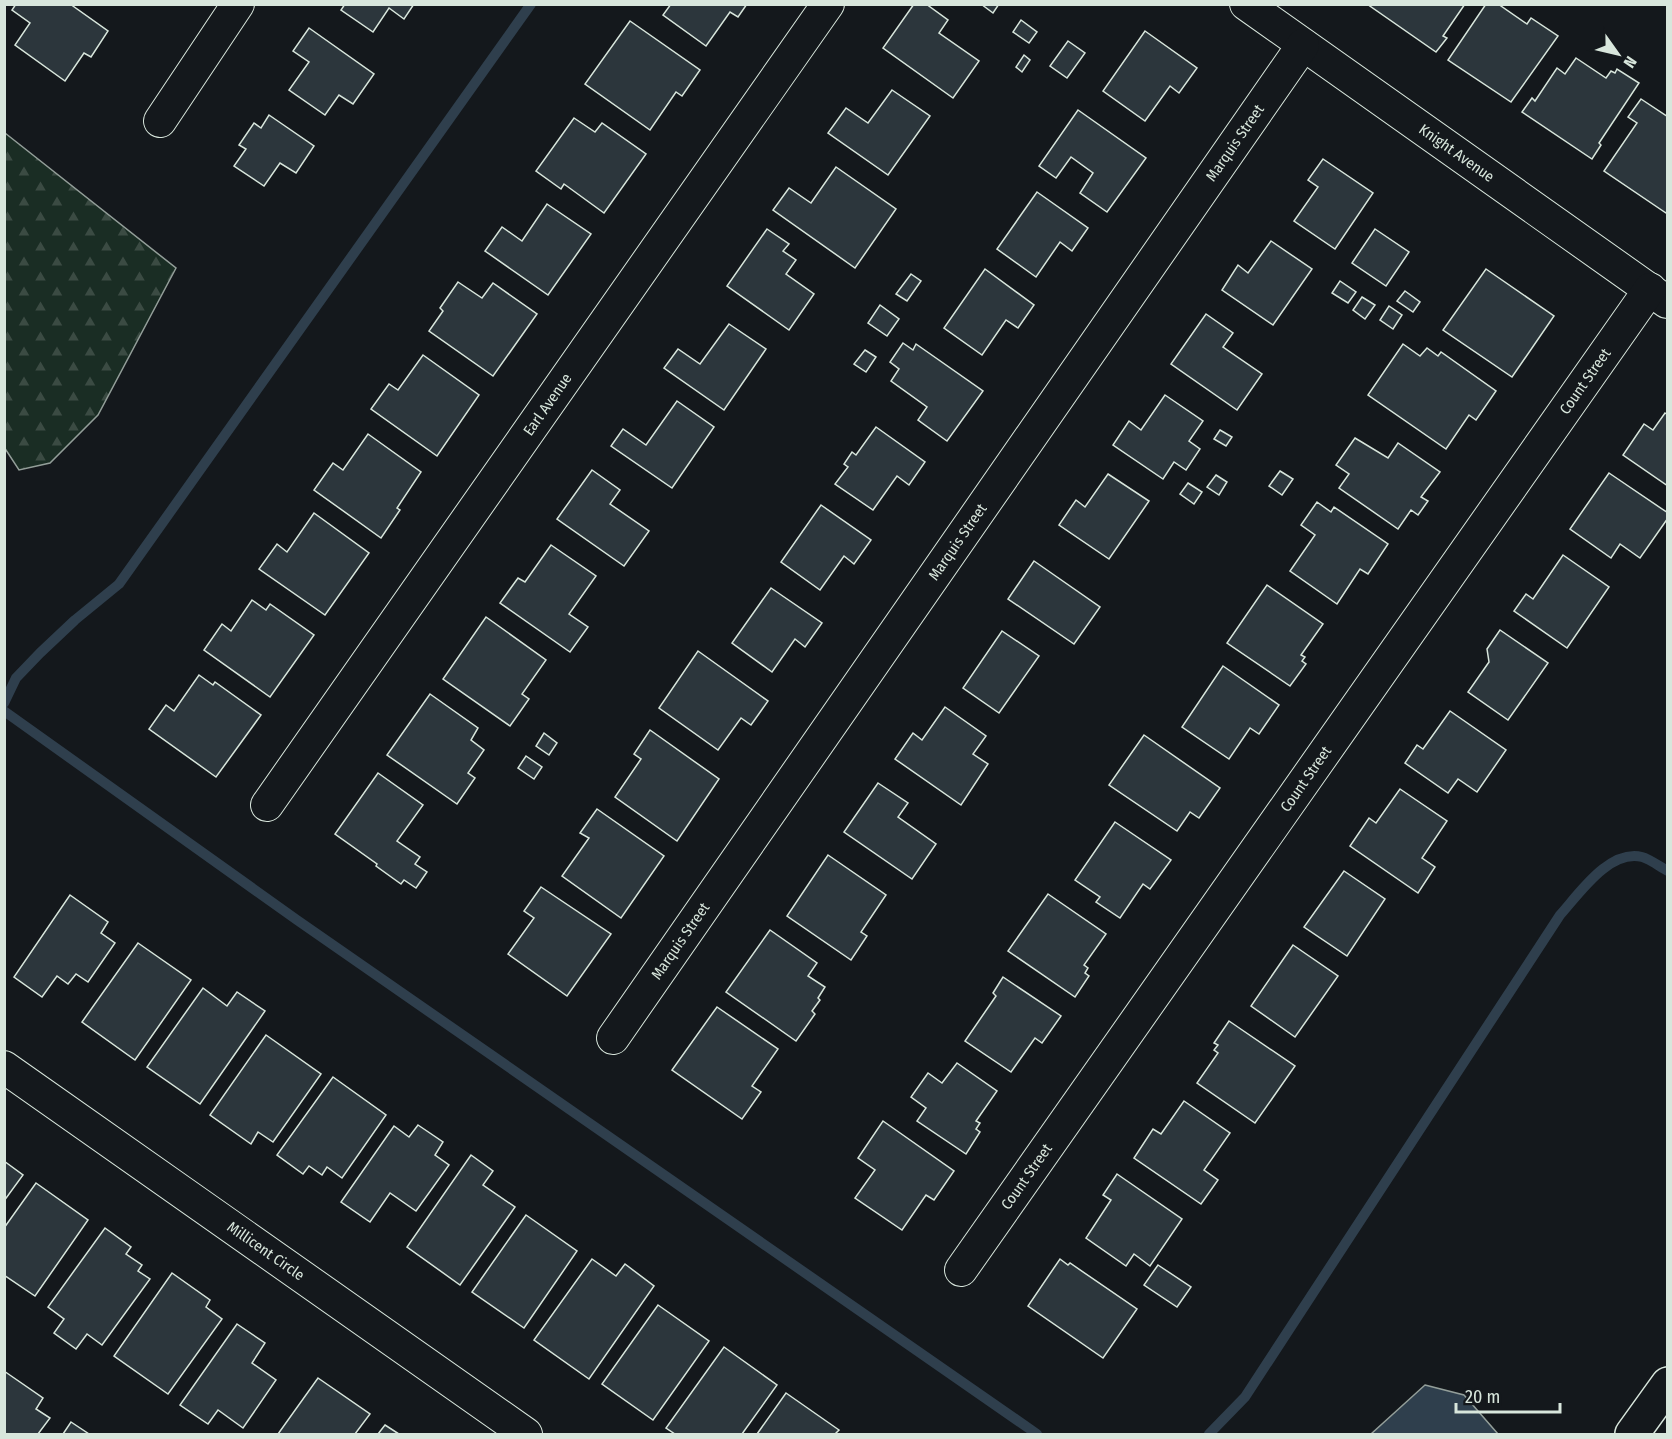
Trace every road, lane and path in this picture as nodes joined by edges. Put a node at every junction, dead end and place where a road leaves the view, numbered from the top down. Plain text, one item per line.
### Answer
1 (238, 4) edge
2 (828, 4) edge
3 (1245, 4) edge
4 (1303, 45) junction
5 (160, 121) dead end
6 (1659, 296) edge
7 (267, 805) dead end
8 (613, 1038) dead end
9 (4, 1067) edge
10 (961, 1270) dead end
11 (1668, 1384) edge
12 (526, 1434) edge
13 (1632, 1434) edge

1 - 5 street
2 - 7 street, Earl Avenue
3 - 4 street, Knight Avenue
4 - 6 street, Knight Avenue
4 - 8 street, Marquis Street
6 - 10 street, Count Street
9 - 12 street, Millicent Circle
11 - 13 street

